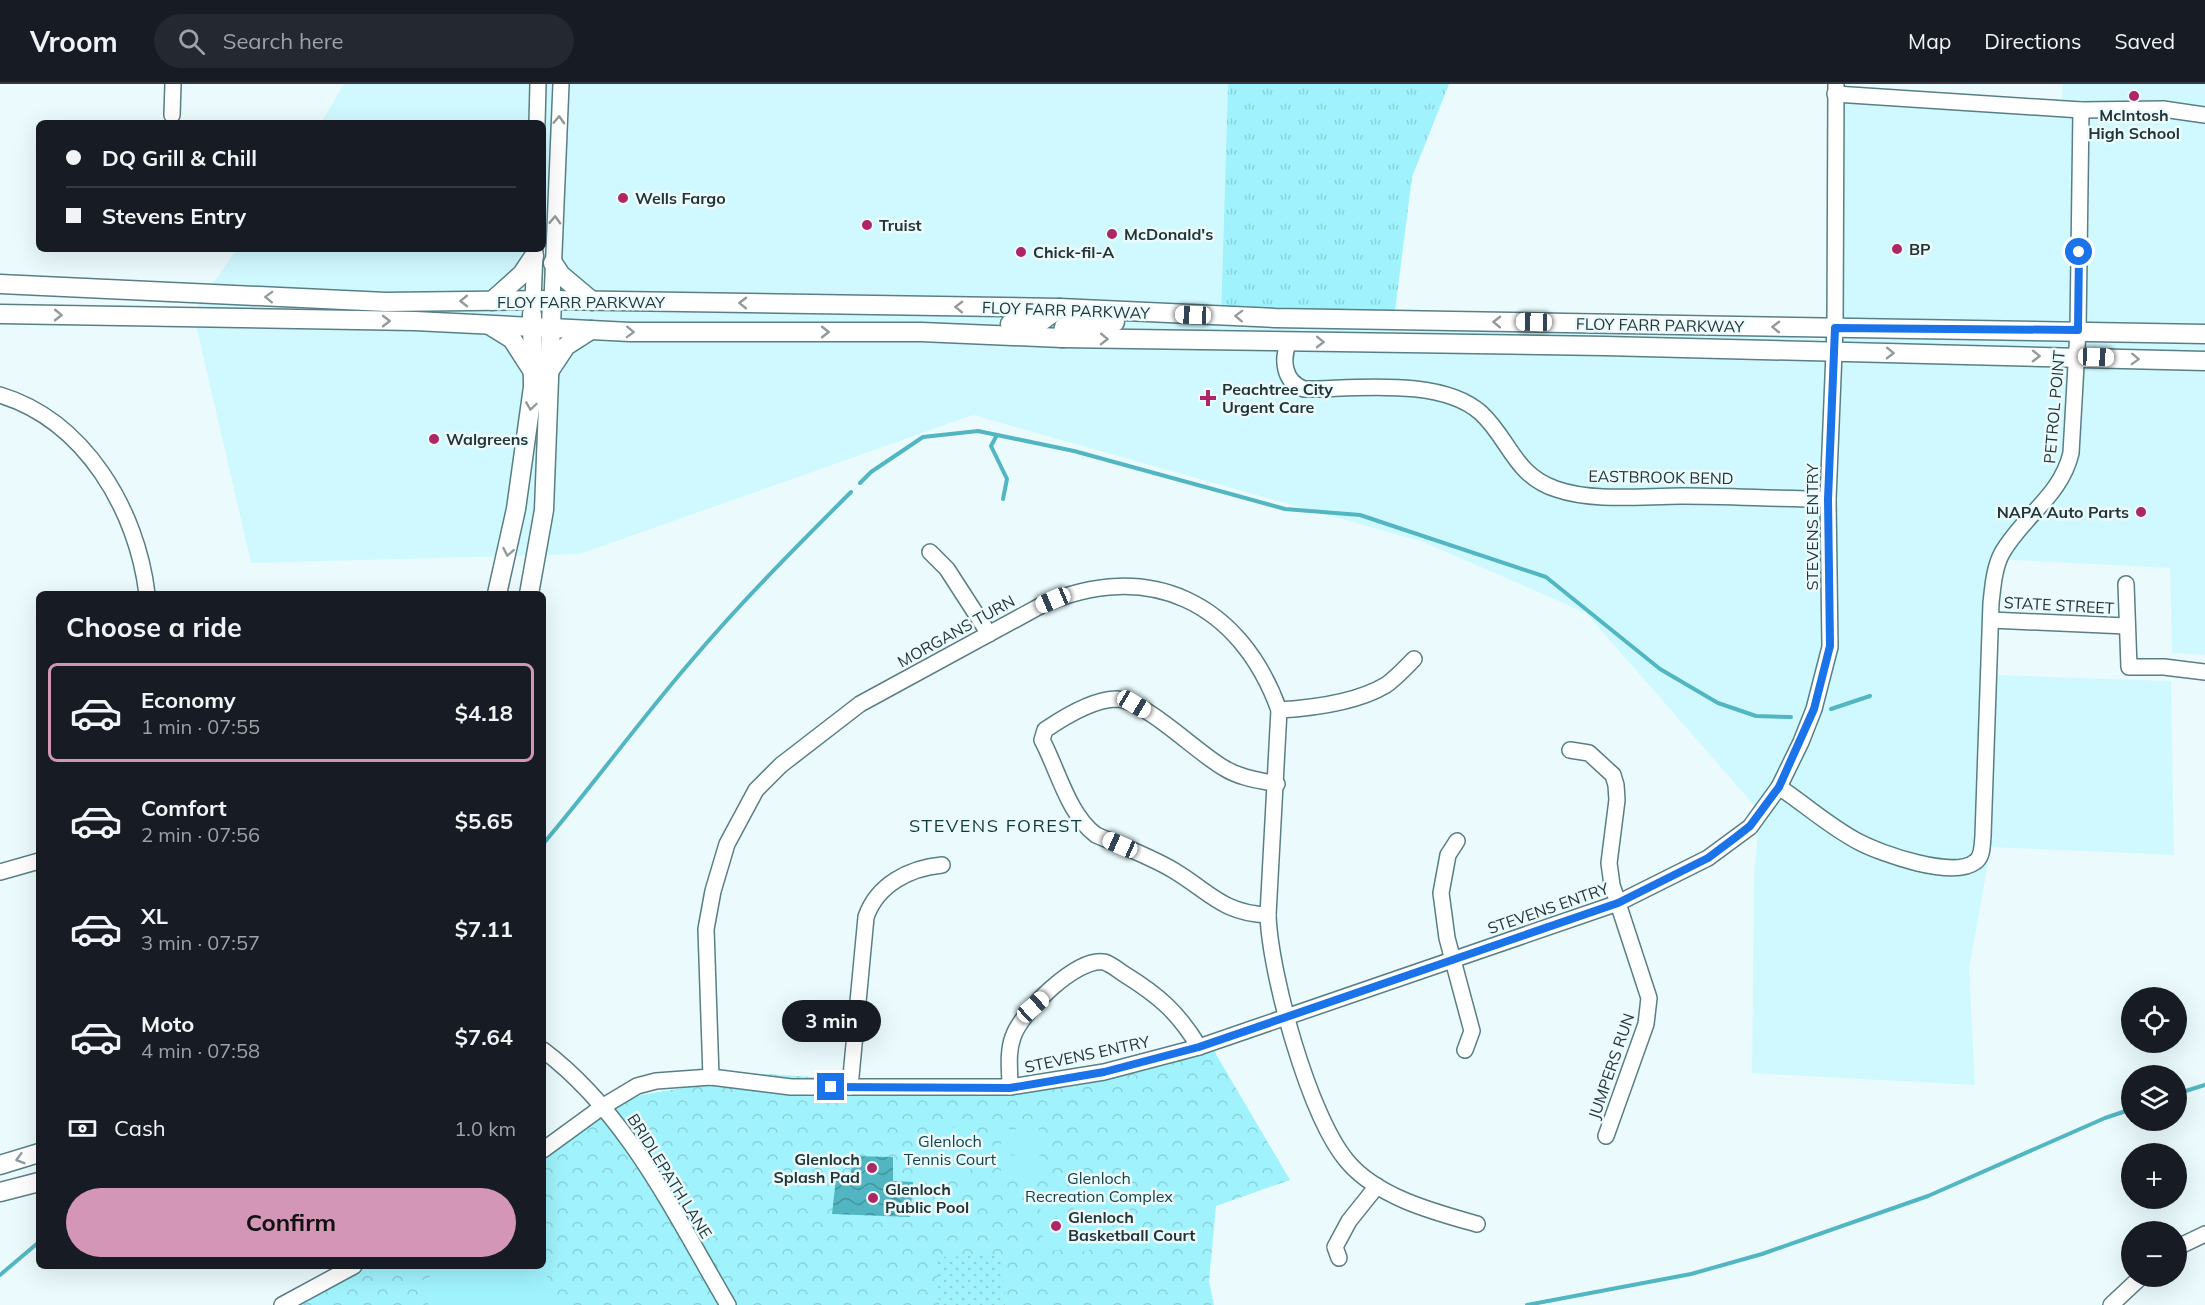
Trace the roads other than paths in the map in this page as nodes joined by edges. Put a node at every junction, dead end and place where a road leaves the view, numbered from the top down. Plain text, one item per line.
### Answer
1 (173, 84) edge
2 (538, 84) edge
3 (561, 84) edge
4 (1835, 89) edge
5 (2081, 110) junction
6 (172, 115) dead end
7 (2205, 115) edge
8 (537, 120) edge
9 (550, 157) edge
10 (535, 253) edge
11 (553, 262) junction
12 (0, 284) edge
13 (533, 300) junction
14 (552, 300) junction
15 (492, 301) junction
16 (592, 301) junction
17 (1060, 308) junction
18 (1155, 312) junction
19 (0, 314) edge
20 (489, 325) junction
21 (532, 327) junction
22 (551, 327) junction
23 (1835, 328) junction
24 (592, 330) junction
25 (2078, 330) junction
26 (921, 332) junction
27 (2205, 334) edge
28 (1062, 338) junction
29 (1289, 342) junction
30 (1834, 352) junction
31 (2076, 357) junction
32 (2205, 361) edge
33 (542, 371) junction
34 (0, 395) edge
35 (1828, 499) junction
36 (930, 552) dead end
37 (2126, 584) dead end
38 (146, 591) edge
39 (498, 591) edge
40 (530, 591) edge
41 (1991, 620) junction
42 (2126, 626) junction
43 (989, 634) junction
44 (1414, 659) dead end
45 (2205, 672) edge
46 (1279, 710) junction
47 (1570, 750) dead end
48 (1277, 784) junction
49 (1779, 787) junction
50 (1457, 841) dead end
51 (36, 862) edge
52 (942, 865) dead end
53 (0, 872) edge
54 (1618, 903) junction
55 (1268, 915) junction
56 (1454, 960) junction
57 (1288, 1016) junction
58 (1199, 1047) junction
59 (1465, 1050) dead end
60 (546, 1052) edge
61 (711, 1077) junction
62 (850, 1087) junction
63 (1010, 1088) junction
64 (602, 1107) junction
65 (1606, 1136) dead end
66 (546, 1148) edge
67 (36, 1154) edge
68 (0, 1165) edge
69 (36, 1183) edge
70 (1377, 1186) junction
71 (0, 1192) edge
72 (1477, 1224) dead end
73 (2205, 1234) edge
74 (2187, 1243) edge
75 (1339, 1258) dead end
76 (348, 1269) edge
77 (2130, 1287) edge
78 (282, 1305) edge
79 (728, 1305) edge
80 (2111, 1305) edge

1 - 6 street
2 - 8 street
9 -> 3 street
4 - 5 street
4 - 23 street, STEVENS ENTRY
5 - 7 street
5 - 25 street, PETROL POINT
11 -> 9 street
10 - 13 street
10 - 15 main road
11 - 14 street
11 - 16 main road
15 -> 12 main road, FLOY FARR PARKWAY
13 - 14 main road, FLOY FARR PARKWAY
13 - 15 main road, FLOY FARR PARKWAY
13 - 21 main road
14 - 16 main road, FLOY FARR PARKWAY
14 - 22 main road
17 -> 16 main road, FLOY FARR PARKWAY
17 - 18 main road, FLOY FARR PARKWAY
17 - 26 main road
23 -> 18 main road, FLOY FARR PARKWAY
18 - 28 main road
19 -> 20 main road, FLOY FARR PARKWAY
20 - 21 main road, FLOY FARR PARKWAY
20 - 33 main road
21 - 22 main road, FLOY FARR PARKWAY
21 - 33 main road
22 - 24 main road, FLOY FARR PARKWAY
22 - 33 main road
23 - 25 main road, FLOY FARR PARKWAY
23 - 30 street, STEVENS ENTRY
24 -> 26 main road, FLOY FARR PARKWAY
24 - 33 main road
25 - 27 main road, FLOY FARR PARKWAY
25 - 31 street, PETROL POINT
26 - 28 main road, FLOY FARR PARKWAY
28 -> 29 main road, FLOY FARR PARKWAY
29 -> 30 main road, FLOY FARR PARKWAY
29 - 35 street, EASTBROOK BEND
30 -> 31 main road, FLOY FARR PARKWAY
30 - 35 street, STEVENS ENTRY
31 -> 32 main road, FLOY FARR PARKWAY
31 - 41 street, PETROL POINT
33 -> 39 main road
33 - 40 main road
34 - 38 street
35 - 49 street, STEVENS ENTRY
36 - 43 street
37 - 42 street
41 - 42 street, STATE STREET
41 - 49 street, PETROL POINT
42 - 45 street
43 - 46 street, MORGANS TURN
43 - 61 street, MORGANS TURN
44 - 46 street
46 - 48 street, MORGANS TURN
47 - 54 street, JUMPERS RUN
48 - 55 street, MORGANS TURN
48 - 55 street
49 - 54 street, STEVENS ENTRY
50 - 56 street
51 - 53 street
52 - 62 street
54 - 56 street, STEVENS ENTRY
54 - 65 street, JUMPERS RUN
55 - 57 street, MORGANS TURN
56 - 57 street, STEVENS ENTRY
56 - 59 street
57 - 58 street, STEVENS ENTRY
57 - 70 street, MORGANS TURN
58 - 63 street, STEVENS ENTRY
58 - 63 street
60 - 64 street, BRIDLEPATH LANE
61 - 62 street, STEVENS ENTRY
61 - 64 street, STEVENS ENTRY
62 - 63 street, STEVENS ENTRY
64 - 66 street, STEVENS ENTRY
64 - 79 street, BRIDLEPATH LANE
67 -> 68 main road
69 - 71 main road
70 - 72 street, MORGANS TURN
70 - 75 street
73 - 74 street
76 - 78 street
77 - 80 street

